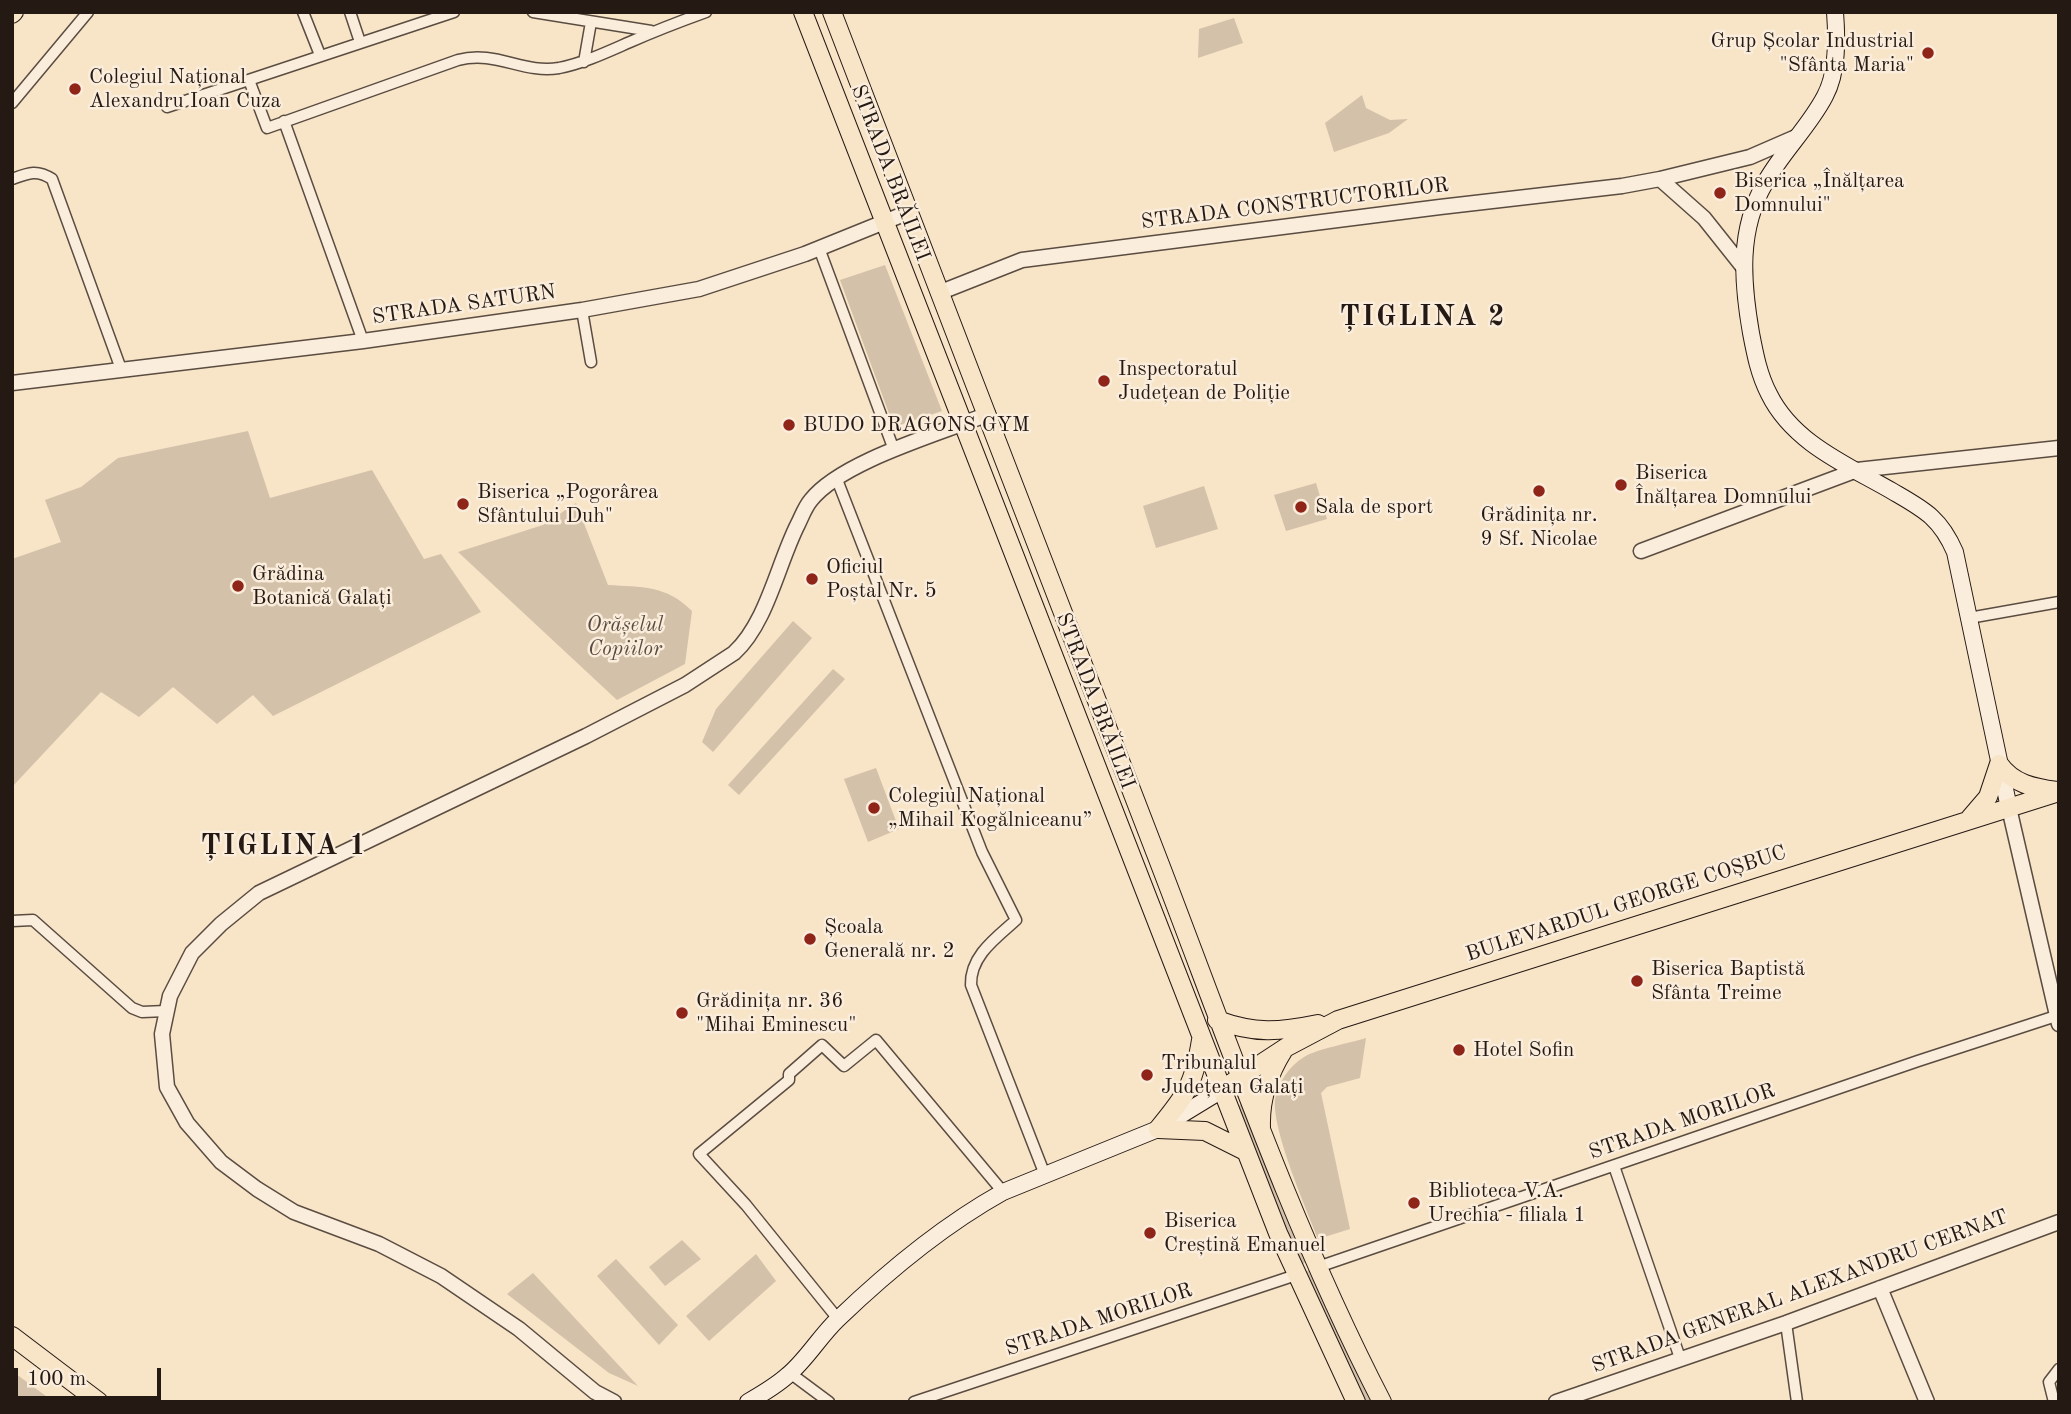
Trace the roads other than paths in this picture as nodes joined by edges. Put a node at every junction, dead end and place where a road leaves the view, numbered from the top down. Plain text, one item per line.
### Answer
1 (88, 12) edge
2 (303, 12) edge
3 (350, 12) edge
4 (454, 12) edge
5 (533, 12) edge
6 (706, 12) edge
7 (803, 12) edge
8 (832, 12) edge
9 (1835, 12) edge
10 (591, 22) junction
11 (654, 32) junction
12 (360, 42) junction
13 (320, 55) junction
14 (584, 62) junction
15 (249, 80) junction
16 (12, 103) edge
17 (167, 107) dead end
18 (284, 121) junction
19 (1796, 137) junction
20 (12, 179) edge
21 (1660, 179) junction
22 (909, 212) junction
23 (885, 222) junction
24 (819, 248) junction
25 (1743, 267) junction
26 (941, 292) junction
27 (582, 310) junction
28 (363, 341) junction
29 (591, 362) dead end
30 (121, 369) junction
31 (12, 383) edge
32 (988, 415) junction
33 (965, 424) junction
34 (2059, 448) edge
35 (894, 450) junction
36 (1857, 470) junction
37 (836, 477) junction
38 (1640, 551) dead end
39 (2059, 602) edge
40 (1969, 618) junction
41 (1999, 764) junction
42 (2059, 792) edge
43 (2009, 808) junction
44 (1969, 819) junction
45 (12, 921) edge
46 (166, 1011) junction
47 (2058, 1018) edge
48 (1217, 1020) junction
49 (1338, 1020) junction
50 (1201, 1040) junction
51 (1285, 1048) junction
52 (1239, 1078) junction
53 (1222, 1090) junction
54 (1158, 1129) junction
55 (1264, 1141) junction
56 (1245, 1151) junction
57 (1614, 1166) junction
58 (1045, 1175) junction
59 (1003, 1192) junction
60 (2059, 1222) edge
61 (1318, 1267) junction
62 (1296, 1275) junction
63 (1880, 1288) junction
64 (838, 1319) junction
65 (1786, 1322) junction
66 (12, 1336) edge
67 (1680, 1358) junction
68 (2059, 1369) edge
69 (789, 1375) junction
70 (99, 1402) edge
71 (614, 1402) edge
72 (750, 1402) edge
73 (772, 1402) edge
74 (829, 1402) edge
75 (914, 1402) edge
76 (1356, 1402) edge
77 (1382, 1402) edge
78 (1556, 1402) edge
79 (1797, 1402) edge
80 (1927, 1402) edge
81 (2053, 1402) edge

1 - 16 street
2 - 13 street
3 - 12 street
4 - 12 street
5 - 10 street
6 - 11 street
7 - 23 main road, STRADA BRĂILEI
8 - 22 main road, STRADA BRĂILEI
9 - 19 main road
10 - 11 street
10 - 14 street
11 - 14 street
12 - 13 street
13 - 15 street
14 - 18 street
15 - 17 street
15 - 18 street
18 - 28 street
19 - 21 street, STRADA CONSTRUCTORILOR
19 - 25 main road
20 - 30 street
21 - 25 street
21 - 26 street, STRADA CONSTRUCTORILOR
22 - 23 street, STRADA SATURN
22 - 26 main road, STRADA BRĂILEI
23 - 24 street, STRADA SATURN
23 - 33 main road, STRADA BRĂILEI
24 - 27 street, STRADA SATURN
24 - 35 street
25 - 36 main road
26 - 32 main road, STRADA BRĂILEI
27 - 28 street, STRADA SATURN
27 - 29 street
28 - 30 street, STRADA SATURN
30 - 31 street, STRADA SATURN
32 - 33 street
32 - 48 main road, STRADA BRĂILEI
33 - 35 street
33 - 50 main road, STRADA BRĂILEI
34 - 36 street
35 - 37 street
36 - 38 street
36 - 40 main road
37 - 46 street
37 - 58 street
39 - 40 street
40 - 41 main road
41 - 42 main road
41 - 43 main road
41 - 44 main road
42 - 43 main road, BULEVARDUL GEORGE COȘBUC
43 - 44 main road, BULEVARDUL GEORGE COȘBUC
43 - 47 street
44 - 49 main road, BULEVARDUL GEORGE COȘBUC
45 - 46 street
46 - 71 street
47 - 57 street, STRADA MORILOR
48 - 49 main road
48 - 52 main road, STRADA BRĂILEI
49 - 51 main road, BULEVARDUL GEORGE COȘBUC
50 - 53 main road, STRADA BRĂILEI
50 - 54 main road
51 - 52 main road, BULEVARDUL GEORGE COȘBUC
51 - 55 main road
52 - 53 main road, BULEVARDUL GEORGE COȘBUC
52 - 55 main road, STRADA BRĂILEI
53 - 54 main road
53 - 56 main road, STRADA BRĂILEI
54 - 56 main road
54 - 58 main road
55 - 61 main road, STRADA BRĂILEI
56 - 62 main road, STRADA BRĂILEI
57 - 61 street, STRADA MORILOR
57 - 67 street
58 - 59 main road
59 - 64 main road
59 - 64 street
60 - 63 street, STRADA GENERAL ALEXANDRU CERNAT
61 - 77 main road, STRADA BRĂILEI
62 - 75 street, STRADA MORILOR
62 - 76 main road, STRADA BRĂILEI
63 - 65 street, STRADA GENERAL ALEXANDRU CERNAT
63 - 80 street
64 - 69 main road
65 - 67 street, STRADA GENERAL ALEXANDRU CERNAT
65 - 79 street
66 - 70 main road
67 - 78 street, STRADA GENERAL ALEXANDRU CERNAT
68 - 81 street
69 - 72 main road
69 - 73 main road
69 - 74 street

